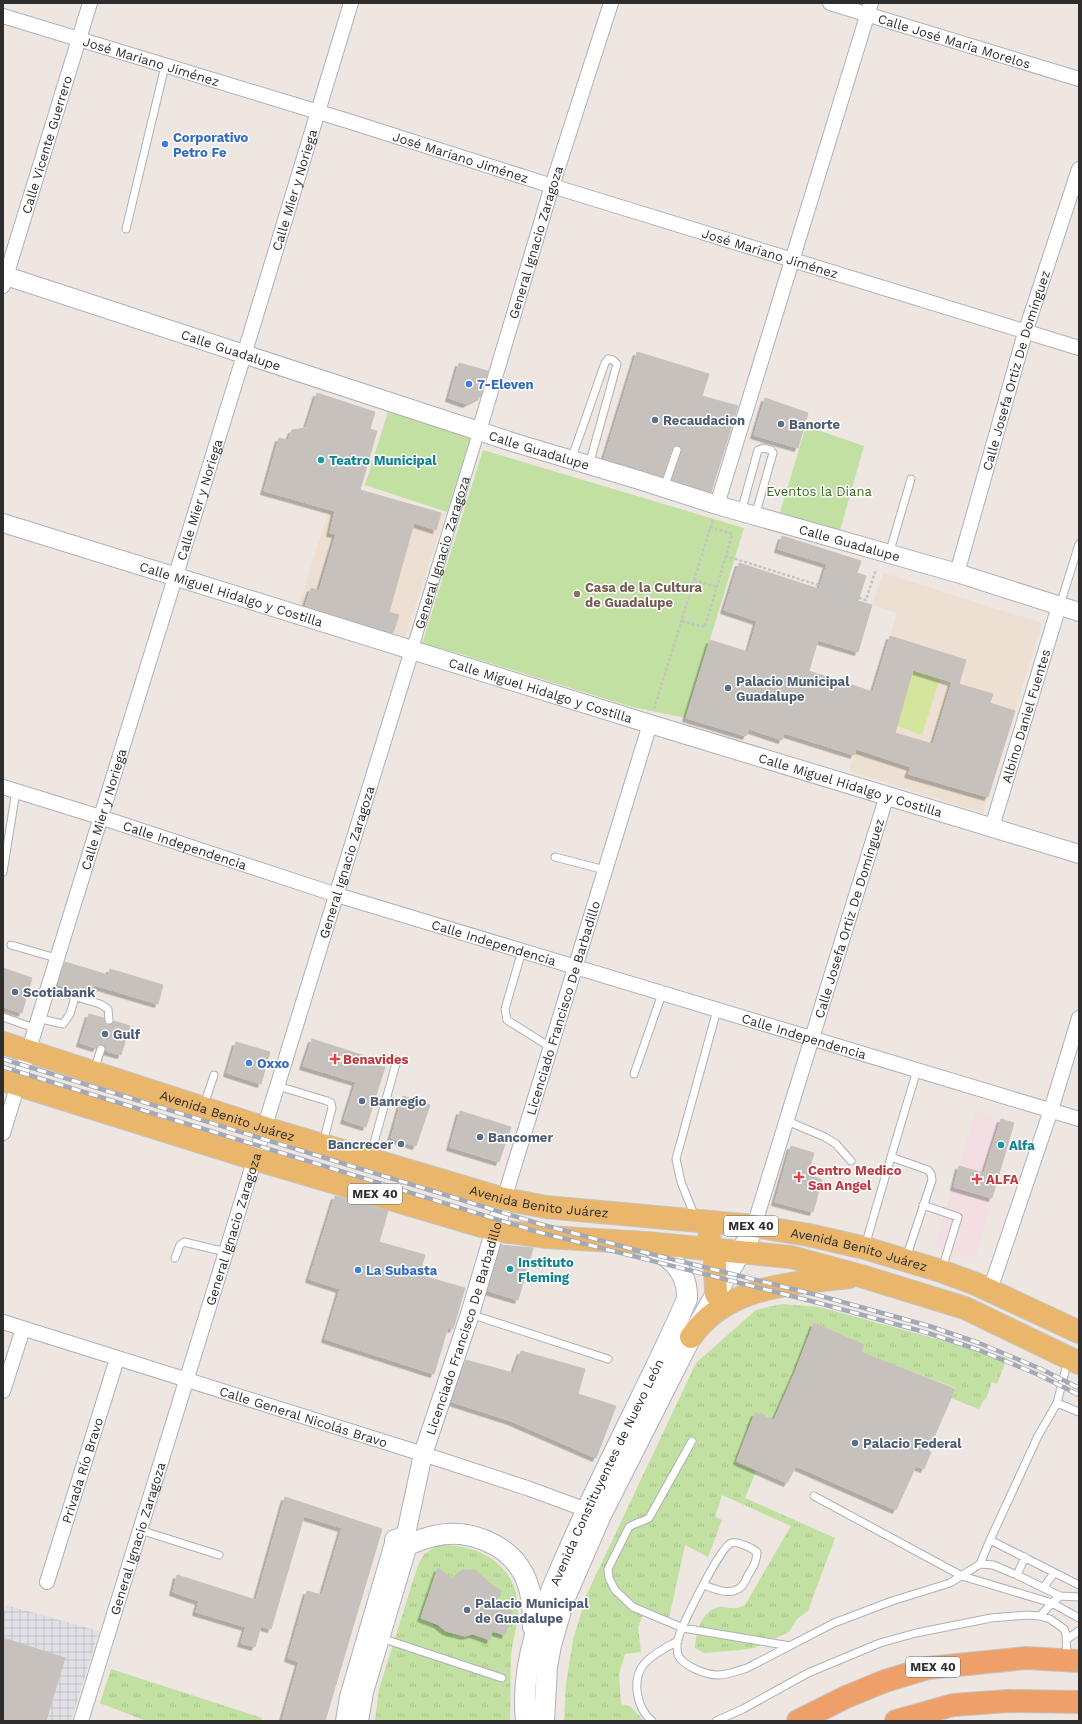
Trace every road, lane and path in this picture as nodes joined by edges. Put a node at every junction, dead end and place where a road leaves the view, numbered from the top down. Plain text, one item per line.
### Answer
1 (90, 3) edge
2 (351, 3) edge
3 (611, 3) edge
4 (830, 3) edge
5 (869, 9) edge
6 (3, 16) edge
7 (78, 40) junction
8 (165, 66) junction
9 (1079, 79) edge
10 (317, 112) junction
11 (1079, 169) edge
12 (552, 186) junction
13 (126, 229) dead end
14 (792, 260) junction
15 (4, 279) edge
16 (1025, 333) junction
17 (1079, 348) edge
18 (244, 354) junction
19 (479, 431) junction
20 (676, 450) dead end
21 (571, 460) junction
22 (589, 465) junction
23 (911, 479) dead end
24 (664, 488) junction
25 (717, 505) junction
26 (748, 514) junction
27 (3, 523) edge
28 (710, 527) junction
29 (1079, 544) edge
30 (889, 554) junction
31 (726, 556) junction
32 (876, 569) dead end
33 (957, 573) junction
34 (176, 576) junction
35 (694, 580) junction
36 (717, 587) junction
37 (1059, 606) junction
38 (1079, 612) edge
39 (682, 621) junction
40 (412, 650) junction
41 (650, 724) junction
42 (10, 789) edge
43 (887, 795) junction
44 (100, 817) junction
45 (992, 827) junction
46 (1079, 854) edge
47 (555, 857) dead end
48 (605, 870) junction
49 (3, 872) edge
50 (337, 895) junction
51 (10, 945) dead end
52 (522, 951) junction
53 (56, 958) junction
54 (575, 968) junction
55 (47, 988) junction
56 (662, 994) junction
57 (75, 997) junction
58 (717, 1010) junction
59 (3, 1017) edge
60 (1079, 1018) edge
61 (108, 1020) dead end
62 (36, 1023) junction
63 (812, 1038) junction
64 (3, 1043) edge
65 (550, 1047) junction
66 (101, 1049) dead end
67 (27, 1051) junction
68 (397, 1060) dead end
69 (917, 1070) junction
70 (94, 1072) junction
71 (634, 1074) dead end
72 (214, 1075) dead end
73 (10, 1083) edge
74 (278, 1086) junction
75 (203, 1108) junction
76 (1051, 1110) junction
77 (1079, 1119) edge
78 (787, 1122) junction
79 (265, 1128) junction
80 (3, 1132) edge
81 (322, 1145) junction
82 (891, 1157) junction
83 (255, 1159) junction
84 (369, 1159) junction
85 (852, 1161) dead end
86 (504, 1199) junction
87 (923, 1205) junction
88 (697, 1221) junction
89 (754, 1226) junction
90 (495, 1230) junction
91 (646, 1243) junction
92 (865, 1248) junction
93 (713, 1250) junction
94 (226, 1252) junction
95 (741, 1252) junction
96 (175, 1258) dead end
97 (905, 1260) junction
98 (941, 1271) junction
99 (861, 1276) junction
100 (716, 1294) junction
101 (983, 1302) junction
102 (470, 1314) junction
103 (3, 1322) edge
104 (23, 1329) junction
105 (1079, 1332) edge
106 (691, 1337) junction
107 (117, 1359) junction
108 (608, 1359) dead end
109 (1074, 1361) edge
110 (187, 1380) junction
111 (3, 1391) edge
112 (1057, 1403) junction
113 (1079, 1412) edge
114 (692, 1441) dead end
115 (423, 1454) junction
116 (814, 1496) dead end
117 (594, 1512) junction
118 (140, 1530) junction
119 (403, 1540) junction
120 (990, 1540) junction
121 (219, 1555) dead end
122 (1024, 1557) junction
123 (980, 1564) junction
124 (1054, 1573) junction
125 (1017, 1574) junction
126 (962, 1576) junction
127 (47, 1582) dead end
128 (704, 1585) junction
129 (1079, 1585) edge
130 (1044, 1587) junction
131 (1060, 1596) junction
132 (1079, 1597) edge
133 (1052, 1603) junction
134 (1040, 1616) junction
135 (1079, 1618) edge
136 (683, 1628) junction
137 (1079, 1631) edge
138 (381, 1638) junction
139 (1067, 1639) junction
140 (532, 1641) junction
141 (678, 1641) junction
142 (790, 1646) junction
143 (1073, 1661) edge
144 (502, 1678) dead end
145 (1079, 1702) edge
146 (83, 1716) edge
147 (345, 1721) edge
148 (359, 1721) edge
149 (526, 1721) edge
150 (544, 1721) edge
151 (652, 1721) edge
152 (716, 1721) edge
153 (798, 1721) edge
154 (896, 1721) edge

1 - 7 street, Calle Vicente Guerrero
2 - 10 street, Calle Mier y Noriega
3 - 12 street, General Ignacio Zaragoza
4 - 5 street, Calle José María Morelos
5 - 9 street, Calle José María Morelos
5 - 14 street
6 - 7 street, José Mariano Jiménez
7 - 8 street, José Mariano Jiménez
7 - 15 street, Calle Vicente Guerrero
8 - 10 street, José Mariano Jiménez
8 - 13 lane
10 - 12 street, José Mariano Jiménez
10 - 18 street, Calle Mier y Noriega
11 - 16 street, Calle Josefa Ortiz De Domínguez
12 - 14 street, José Mariano Jiménez
12 - 19 street, General Ignacio Zaragoza
14 - 16 street, José Mariano Jiménez
14 - 25 street
15 - 18 street, Calle Guadalupe
16 - 17 street, José Mariano Jiménez
16 - 33 street, Calle Josefa Ortiz De Domínguez
18 - 19 street, Calle Guadalupe
18 - 34 street, Calle Mier y Noriega
19 - 21 street, Calle Guadalupe
19 - 40 street, General Ignacio Zaragoza
20 - 24 lane
21 - 22 street, Calle Guadalupe
21 - 22 lane
22 - 24 street, Calle Guadalupe
23 - 30 lane
24 - 25 street, Calle Guadalupe
25 - 26 street, Calle Guadalupe
25 - 28 path
26 - 26 lane
26 - 30 street, Calle Guadalupe
27 - 34 street, Calle Miguel Hidalgo y Costilla
28 - 31 path
28 - 35 path
29 - 37 lane
30 - 33 street, Calle Guadalupe
31 - 32 path
31 - 36 path
33 - 37 street, Calle Guadalupe
34 - 40 street, Calle Miguel Hidalgo y Costilla
34 - 44 street, Calle Mier y Noriega
35 - 36 path
35 - 39 path
36 - 39 path
37 - 38 street, Calle Guadalupe
37 - 45 street, Albino Daniel Fuentes
39 - 41 path
40 - 41 street, Calle Miguel Hidalgo y Costilla
40 - 50 street, General Ignacio Zaragoza
41 - 43 street, Calle Miguel Hidalgo y Costilla
41 - 48 street, Licenciado Francisco De Barbadillo
42 - 44 street, Calle Independencia
42 - 49 lane
43 - 45 street, Calle Miguel Hidalgo y Costilla
43 - 63 street, Calle Josefa Ortiz De Domínguez
44 - 50 street, Calle Independencia
44 - 53 street, Calle Mier y Noriega
45 - 46 street, Calle Miguel Hidalgo y Costilla
47 - 48 lane
48 - 54 street, Licenciado Francisco De Barbadillo
50 - 52 street, Calle Independencia
50 - 74 street, General Ignacio Zaragoza
51 - 53 lane
52 - 54 street, Calle Independencia
52 - 65 lane
53 - 55 street, Calle Mier y Noriega
54 - 56 street, Calle Independencia
54 - 65 street, Licenciado Francisco De Barbadillo
55 - 57 lane
55 - 62 street, Calle Mier y Noriega
56 - 58 street, Calle Independencia
56 - 71 lane
57 - 61 lane
57 - 62 lane
58 - 63 street, Calle Independencia
58 - 88 lane
59 - 62 lane
60 - 76 street
62 - 67 street, Calle Mier y Noriega
63 - 69 street, Calle Independencia
63 - 78 street, Calle Josefa Ortiz De Domínguez
64 - 67 main road, Avenida Benito Juárez / MEX 40
65 - 86 street, Licenciado Francisco De Barbadillo
66 - 70 lane
67 - 70 main road, Avenida Benito Juárez / MEX 40
67 - 73 street, Calle Mier y Noriega
68 - 84 lane
69 - 76 street, Calle Independencia
69 - 82 lane
70 - 75 main road, Avenida Benito Juárez / MEX 40
72 - 75 lane
73 - 80 street, Calle Mier y Noriega
73 - 83 main road, Avenida Benito Juárez / MEX 40
74 - 79 street, General Ignacio Zaragoza
74 - 81 lane
75 - 79 main road, Avenida Benito Juárez / MEX 40
76 - 77 street, Calle Independencia
76 - 101 street
78 - 85 lane
78 - 89 street, Calle Josefa Ortiz De Domínguez
79 - 81 main road, Avenida Benito Juárez / MEX 40
79 - 83 street, General Ignacio Zaragoza
81 - 84 main road, Avenida Benito Juárez / MEX 40
82 - 87 lane
82 - 92 lane
83 - 90 main road, Avenida Benito Juárez / MEX 40
83 - 94 street, General Ignacio Zaragoza
84 - 86 main road, Avenida Benito Juárez / MEX 40
86 - 88 main road, Avenida Benito Juárez / MEX 40
86 - 90 street, Licenciado Francisco De Barbadillo
87 - 97 lane
87 - 98 lane
88 - 89 main road, Avenida Benito Juárez / MEX 40
88 - 93 main road
89 - 92 main road, Avenida Benito Juárez / MEX 40
89 - 95 main road, Avenida Constituyentes de Nuevo León
90 - 91 main road, Avenida Benito Juárez / MEX 40
90 - 102 street, Licenciado Francisco De Barbadillo
91 - 93 main road, Avenida Benito Juárez / MEX 40
91 - 117 main road, Avenida Constituyentes de Nuevo León
92 - 97 main road, Avenida Benito Juárez / MEX 40
93 - 95 main road, Avenida Benito Juárez / MEX 40
93 - 100 main road
94 - 96 lane
94 - 110 street, General Ignacio Zaragoza
95 - 99 main road, Avenida Benito Juárez / MEX 40
95 - 100 main road, Avenida Constituyentes de Nuevo León
97 - 98 main road, Avenida Benito Juárez / MEX 40
98 - 101 main road, Avenida Benito Juárez / MEX 40
99 - 101 main road, Avenida Benito Juárez / MEX 40
99 - 106 main road
100 - 106 main road, Avenida Constituyentes de Nuevo León
101 - 105 main road, Avenida Benito Juárez / MEX 40
101 - 109 main road, Avenida Benito Juárez / MEX 40
102 - 108 lane
102 - 115 street, Licenciado Francisco De Barbadillo
103 - 104 street, Calle General Nicolás Bravo
104 - 107 street, Calle General Nicolás Bravo
104 - 111 street
106 - 117 main road, Avenida Constituyentes de Nuevo León
107 - 110 street, Calle General Nicolás Bravo
107 - 127 street, Privada Río Bravo
109 - 112 lane
110 - 115 street, Calle General Nicolás Bravo
110 - 118 street, General Ignacio Zaragoza
112 - 113 lane
112 - 120 lane
114 - 136 lane
115 - 117 street, Calle General Nicolás Bravo
115 - 119 street, Licenciado Francisco De Barbadillo
116 - 126 lane
117 - 140 main road, Avenida Constituyentes de Nuevo León
117 - 150 main road, Avenida Constituyentes de Nuevo León
118 - 121 lane
118 - 146 street, General Ignacio Zaragoza
119 - 138 street, Licenciado Francisco De Barbadillo
119 - 140 main road
119 - 147 street, Licenciado Francisco De Barbadillo
120 - 122 lane
120 - 123 lane
122 - 124 lane
122 - 125 lane
123 - 125 lane
123 - 126 lane
124 - 129 lane
124 - 130 lane
125 - 130 lane
126 - 133 lane
126 - 142 lane
128 - 128 lane
128 - 136 lane
130 - 131 lane
131 - 132 lane
131 - 133 lane
133 - 134 lane
133 - 135 lane
134 - 139 lane
134 - 152 lane
136 - 141 lane
136 - 142 lane
137 - 139 lane
138 - 144 lane
138 - 148 street, Licenciado Francisco De Barbadillo
139 - 143 lane
140 - 149 main road, Avenida Constituyentes de Nuevo León
141 - 142 lane
141 - 151 lane
143 - 153 highway, MEX 40
145 - 154 highway

